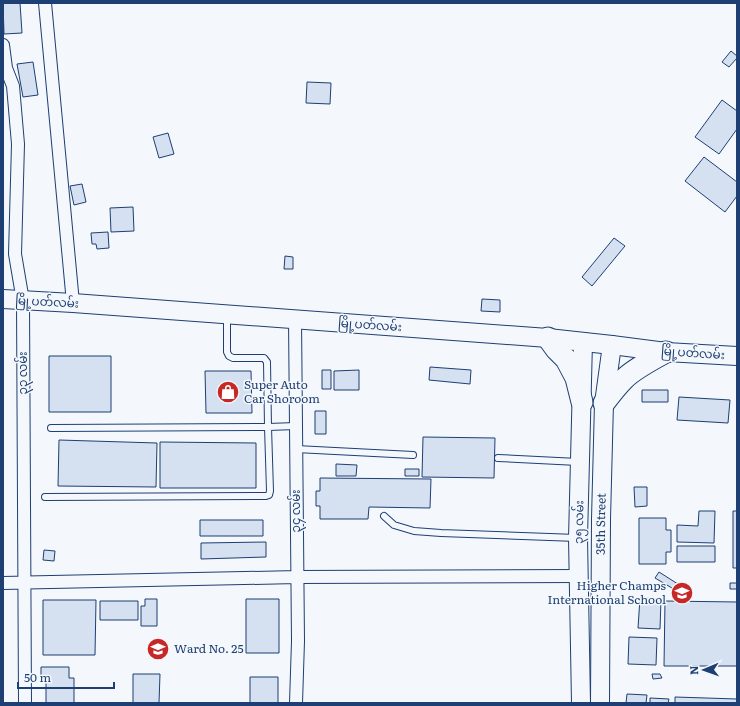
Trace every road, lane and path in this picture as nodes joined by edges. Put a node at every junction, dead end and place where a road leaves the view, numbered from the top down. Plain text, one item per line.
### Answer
1 (45, 3) edge
2 (3, 45) edge
3 (3, 299) edge
4 (23, 301) junction
5 (74, 303) junction
6 (227, 314) junction
7 (295, 319) junction
8 (548, 338) junction
9 (583, 342) junction
10 (612, 345) junction
11 (666, 352) junction
12 (737, 356) edge
13 (582, 402) junction
14 (604, 404) junction
15 (296, 426) junction
16 (268, 427) junction
17 (51, 428) dead end
18 (296, 449) junction
19 (413, 455) dead end
20 (498, 458) dead end
21 (580, 462) junction
22 (45, 497) dead end
23 (384, 516) dead end
24 (579, 519) junction
25 (602, 519) junction
26 (578, 538) junction
27 (579, 576) junction
28 (297, 577) junction
29 (3, 583) edge
30 (24, 583) junction
31 (25, 703) edge
32 (296, 703) edge
33 (581, 703) edge
34 (600, 703) edge

1 - 5 street
2 - 4 street, ၃၃ လမ်း
3 - 4 main road, မြို့ပတ်လမ်း
4 - 5 main road, မြို့ပတ်လမ်း
4 - 30 street, ၃၃ လမ်း
5 - 6 main road, မြို့ပတ်လမ်း
6 - 7 main road, မြို့ပတ်လမ်း
6 - 16 lane
7 - 8 main road, မြို့ပတ်လမ်း
7 - 15 street, ၃၄ လမ်း
8 - 9 main road, မြို့ပတ်လမ်း
8 - 13 highway
9 - 10 main road, မြို့ပတ်လမ်း
9 - 13 main road, ၃၅ လမ်း
10 - 11 main road, မြို့ပတ်လမ်း
10 - 14 main road, 35th Street
11 - 12 main road, မြို့ပတ်လမ်း
11 - 14 highway
13 - 21 main road, ၃၅ လမ်း
14 - 25 main road, 35th Street
15 - 16 lane
15 - 18 street, ၃၄ လမ်း
16 - 17 lane
16 - 22 lane
18 - 19 lane
18 - 28 street, ၃၄ လမ်း
20 - 21 lane
21 - 24 main road, ၃၅ လမ်း
23 - 26 lane
24 - 25 main road
24 - 26 main road, ၃၅ လမ်း
25 - 34 main road, 35th Street
26 - 27 main road, ၃၅ လမ်း
27 - 28 street
27 - 33 main road, ၃၅ လမ်း
28 - 30 street
28 - 32 street, ၃၄ လမ်း
29 - 30 street
30 - 31 street, ၃၃ လမ်း

